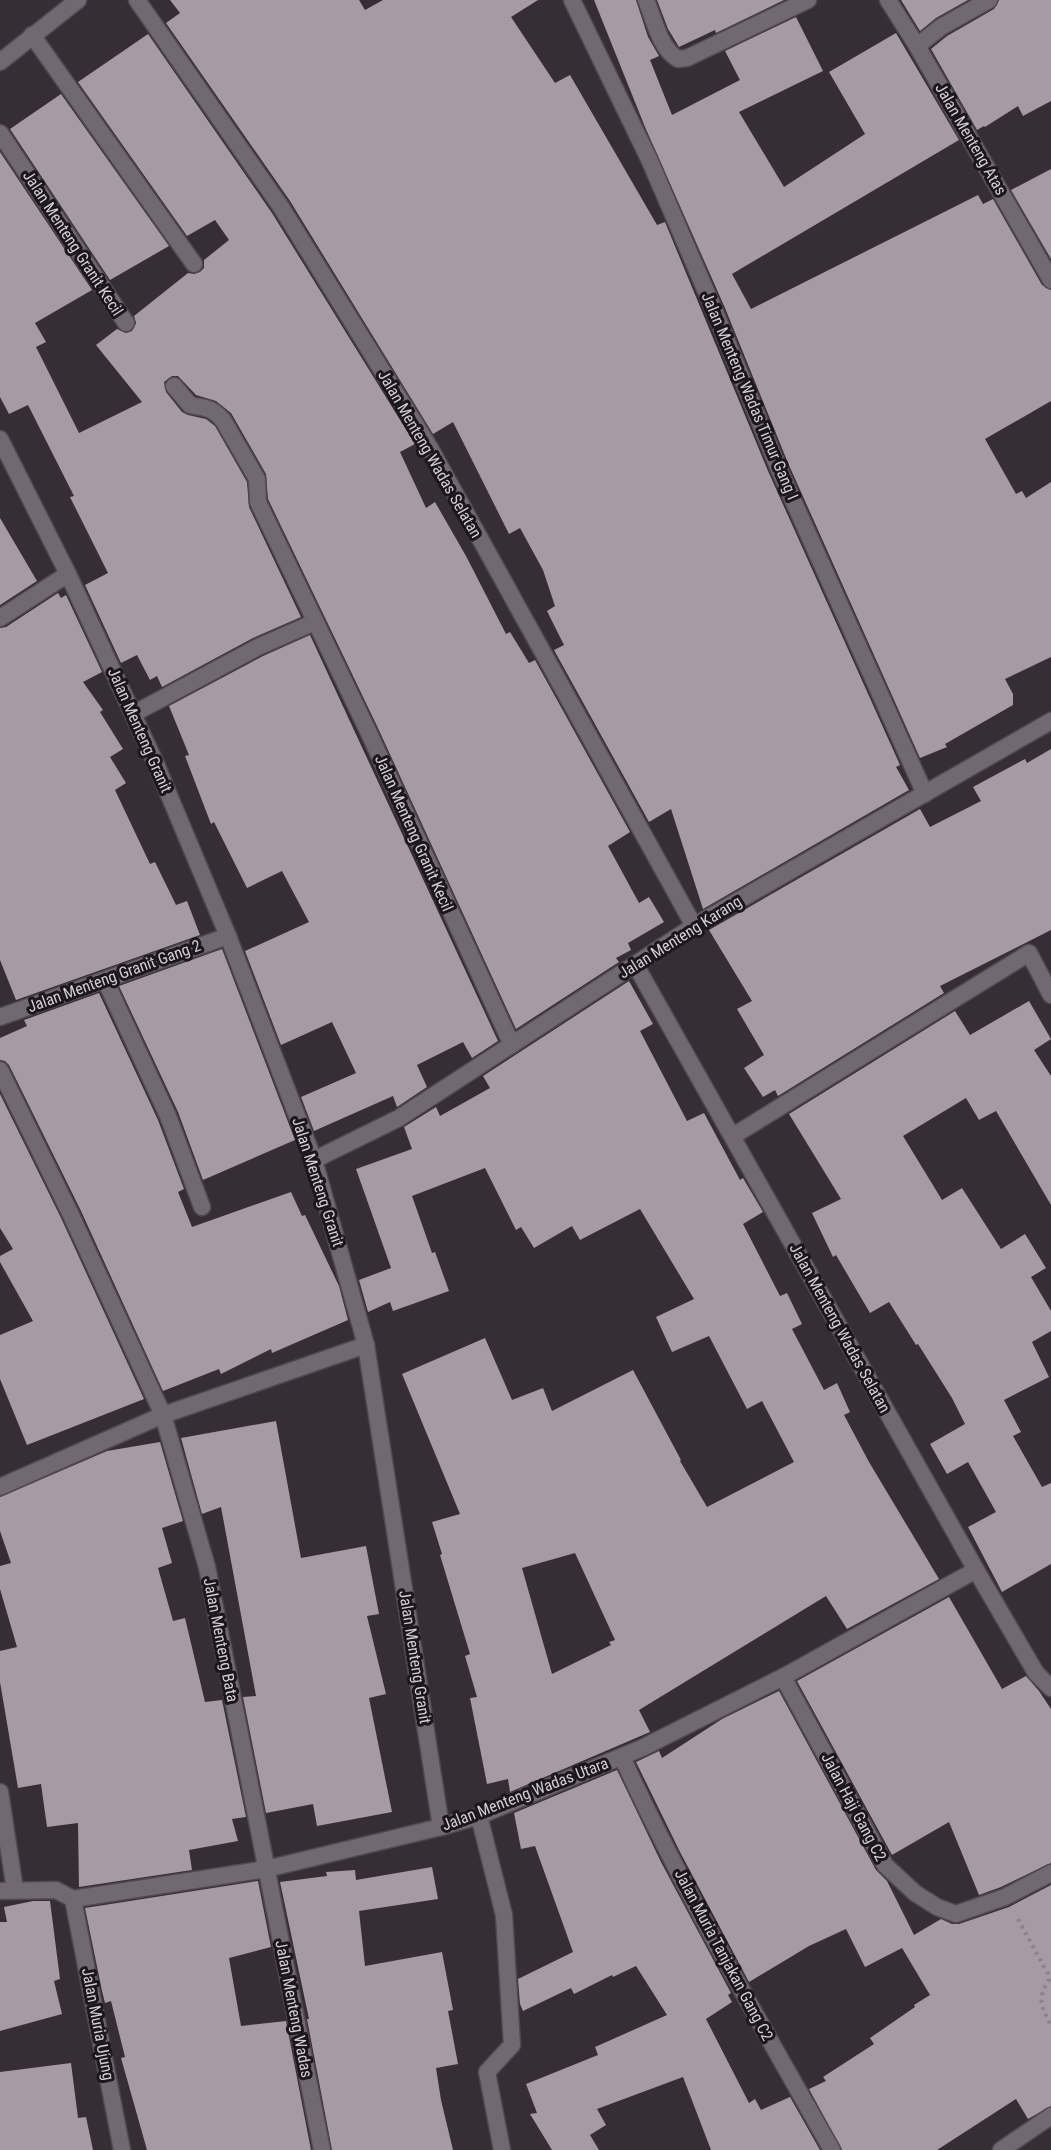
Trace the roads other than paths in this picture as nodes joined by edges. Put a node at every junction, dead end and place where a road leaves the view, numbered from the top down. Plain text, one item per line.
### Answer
1 (78, 0) edge
2 (137, 0) edge
3 (572, 0) edge
4 (646, 0) edge
5 (808, 0) edge
6 (888, 0) edge
7 (989, 0) edge
8 (32, 35) junction
9 (917, 46) junction
10 (0, 62) edge
11 (0, 133) edge
12 (194, 264) dead end
13 (1051, 280) edge
14 (126, 323) dead end
15 (174, 386) dead end
16 (0, 439) edge
17 (68, 574) junction
18 (0, 618) edge
19 (315, 622) junction
20 (133, 714) junction
21 (1051, 721) edge
22 (925, 794) junction
23 (694, 926) junction
24 (228, 936) junction
25 (635, 964) junction
26 (105, 980) junction
27 (1051, 996) edge
28 (0, 1017) edge
29 (512, 1045) junction
30 (0, 1070) edge
31 (732, 1136) junction
32 (314, 1160) junction
33 (202, 1206) dead end
34 (366, 1345) junction
35 (163, 1415) junction
36 (0, 1487) edge
37 (976, 1570) junction
38 (783, 1677) junction
39 (1051, 1688) edge
40 (622, 1757) junction
41 (0, 1792) edge
42 (479, 1816) junction
43 (441, 1827) junction
44 (266, 1869) junction
45 (1051, 1873) edge
46 (8, 1890) edge
47 (73, 1899) junction
48 (1051, 2116) edge
49 (122, 2150) edge
50 (322, 2150) edge
51 (502, 2150) edge
52 (832, 2150) edge
53 (1001, 2150) edge

1 - 8 street
2 - 23 street, Jalan Menteng Wadas Selatan
3 - 22 street, Jalan Menteng Wadas Timur Gang I
4 - 5 street
6 - 9 street, Jalan Menteng Atas
7 - 9 street
8 - 10 street
8 - 12 street
9 - 13 street, Jalan Menteng Atas
11 - 14 street, Jalan Menteng Granit Kecil
15 - 19 street, Jalan Menteng Granit Kecil
16 - 17 street, Jalan Menteng Granit
17 - 18 street
17 - 20 street, Jalan Menteng Granit
19 - 20 street
19 - 29 street, Jalan Menteng Granit Kecil
20 - 24 street, Jalan Menteng Granit
21 - 22 street, Jalan Menteng Karang
22 - 23 street, Jalan Menteng Karang
23 - 25 street, Jalan Menteng Karang
24 - 26 street, Jalan Menteng Granit Gang 2
24 - 32 street, Jalan Menteng Granit
25 - 29 street, Jalan Menteng Karang
25 - 31 street, Jalan Menteng Wadas Selatan
26 - 28 street, Jalan Menteng Granit Gang 2
26 - 33 street
27 - 31 street
29 - 32 street, Jalan Menteng Karang
30 - 35 street
31 - 37 street, Jalan Menteng Wadas Selatan
32 - 34 street, Jalan Menteng Granit
34 - 35 street
34 - 43 street, Jalan Menteng Granit
35 - 36 street
35 - 44 street, Jalan Menteng Bata
37 - 38 street, Jalan Menteng Wadas Utara
37 - 39 street, Jalan Menteng Wadas Selatan
38 - 40 street, Jalan Menteng Wadas Utara
38 - 45 street, Jalan Haji Gang C2
40 - 42 street, Jalan Menteng Wadas Utara
40 - 52 street, Jalan Muria Tanjakan Gang C2
41 - 46 street
42 - 43 street, Jalan Menteng Wadas Utara
42 - 51 street
43 - 44 street, Jalan Menteng Wadas Utara
44 - 47 street, Jalan Menteng Wadas Utara
44 - 50 street, Jalan Menteng Wadas
46 - 47 street, Jalan Menteng Wadas Utara
47 - 49 street, Jalan Muria Ujung
48 - 53 street

